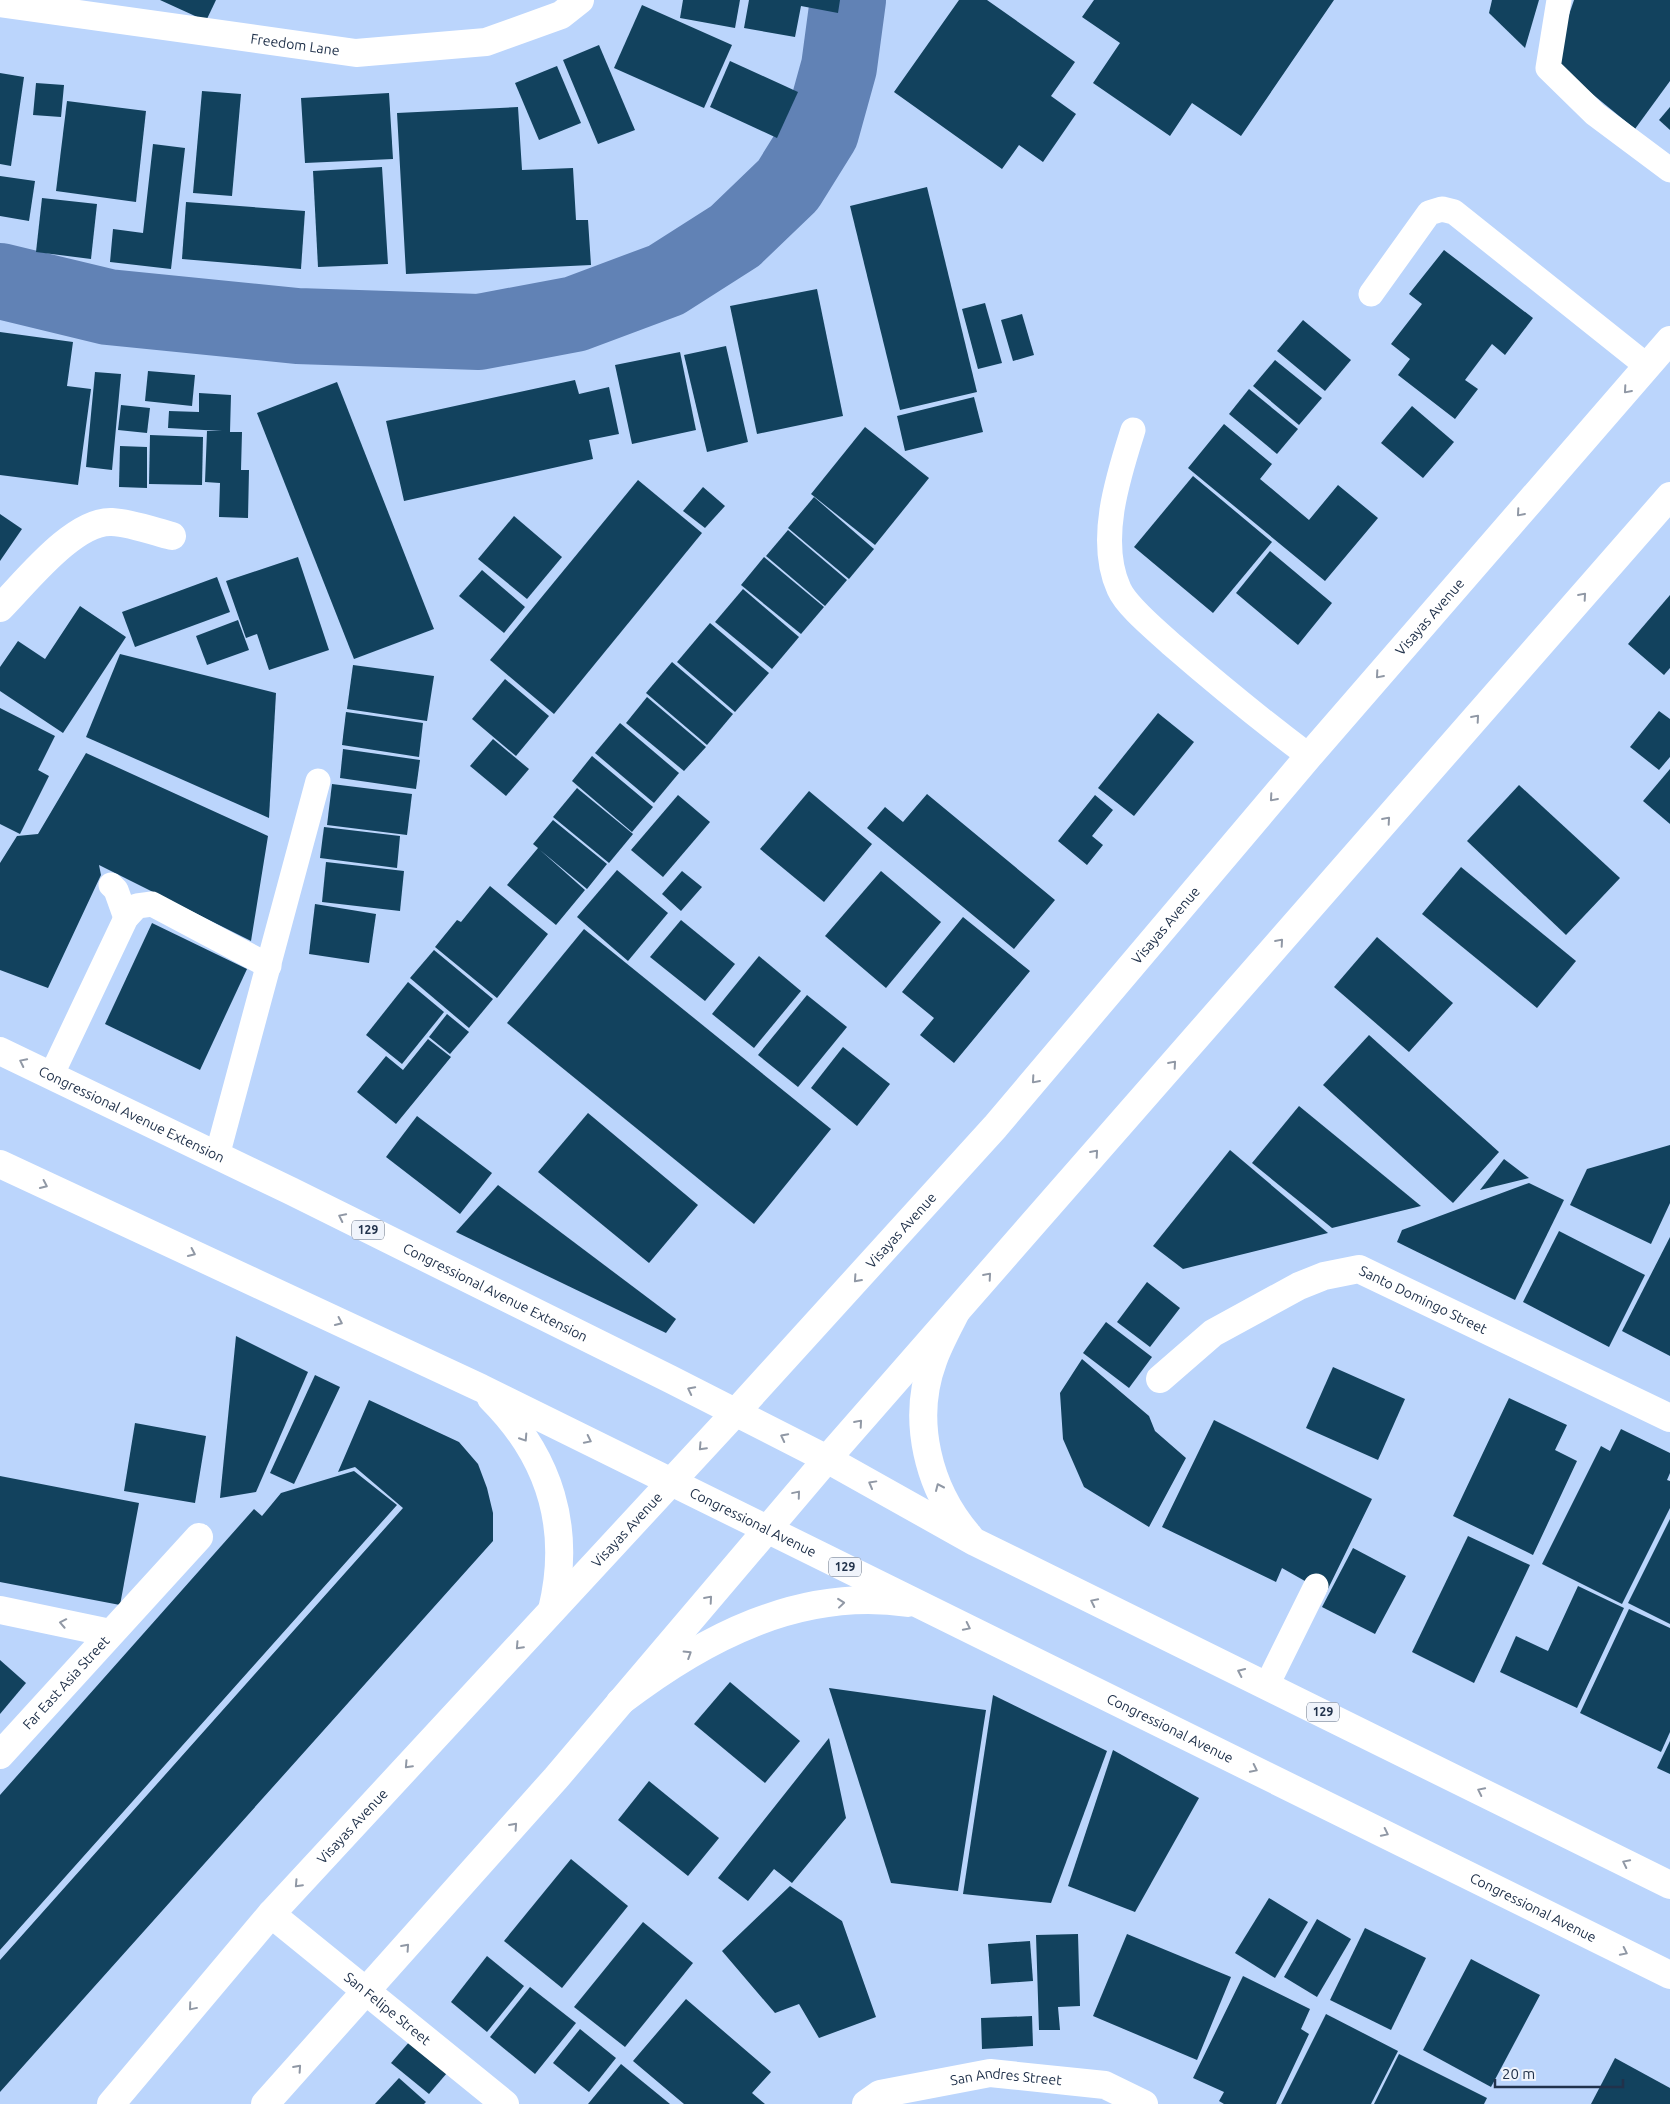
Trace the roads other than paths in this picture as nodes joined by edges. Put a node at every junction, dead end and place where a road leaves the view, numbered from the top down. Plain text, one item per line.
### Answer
1 (580, 0) edge
2 (1559, 0) edge
3 (0, 3) edge
4 (1670, 170) edge
5 (1370, 294) dead end
6 (1670, 340) edge
7 (1648, 366) junction
8 (1133, 430) dead end
9 (1670, 496) edge
10 (172, 536) dead end
11 (0, 608) edge
12 (1309, 756) junction
13 (318, 781) dead end
14 (111, 886) dead end
15 (126, 918) junction
16 (269, 966) junction
17 (0, 1051) edge
18 (51, 1076) junction
19 (217, 1156) junction
20 (0, 1164) edge
21 (956, 1312) junction
22 (1160, 1378) dead end
23 (482, 1388) junction
24 (735, 1413) junction
25 (1670, 1418) edge
26 (827, 1459) junction
27 (670, 1482) junction
28 (768, 1529) junction
29 (199, 1537) dead end
30 (975, 1542) junction
31 (1316, 1586) dead end
32 (923, 1605) junction
33 (0, 1610) edge
34 (552, 1610) junction
35 (110, 1633) junction
36 (1267, 1684) junction
37 (620, 1702) junction
38 (0, 1755) edge
39 (1670, 1884) edge
40 (271, 1914) junction
41 (1670, 1975) edge
42 (367, 1992) junction
43 (111, 2104) edge
44 (265, 2104) edge
45 (505, 2104) edge
46 (866, 2104) edge
47 (1144, 2104) edge

1 - 3 main road, Freedom Lane
2 - 4 lane
5 - 7 lane
6 - 7 main road, Visayas Avenue
7 -> 12 main road, Visayas Avenue
8 - 12 lane
21 -> 9 main road
10 - 11 main road
12 -> 24 main road, Visayas Avenue
13 - 16 lane
14 - 15 lane
15 - 16 lane
15 - 18 lane
16 - 19 lane
18 -> 17 main road, Congressional Avenue Extension / 129
18 - 19 main road, Congressional Avenue Extension / 129
24 -> 19 main road, Congressional Avenue Extension / 129
20 -> 23 main road, 129
26 -> 21 main road
30 -> 21 main road
22 - 25 main road, Santo Domingo Street
23 -> 27 main road, 129
23 -> 34 main road
26 -> 24 main road, Congressional Avenue Extension / 129
24 -> 27 main road, Visayas Avenue
28 -> 26 main road
30 -> 26 main road, 129
27 - 28 main road, Congressional Avenue / 129
27 - 34 main road, Visayas Avenue
28 - 32 main road, Congressional Avenue / 129
37 -> 28 main road
29 - 35 main road, Far East Asia Street
36 -> 30 main road, 129
31 - 36 lane
37 -> 32 main road
32 -> 41 main road, Congressional Avenue / 129
35 -> 33 main road, Far East Asia Street
34 -> 40 main road, Visayas Avenue
35 - 38 main road, Far East Asia Street
39 -> 36 main road, 129
42 -> 37 main road
40 - 42 main road, San Felipe Street
40 -> 43 main road, Visayas Avenue
44 -> 42 main road
42 - 45 main road, San Felipe Street
46 - 47 main road, San Andres Street

